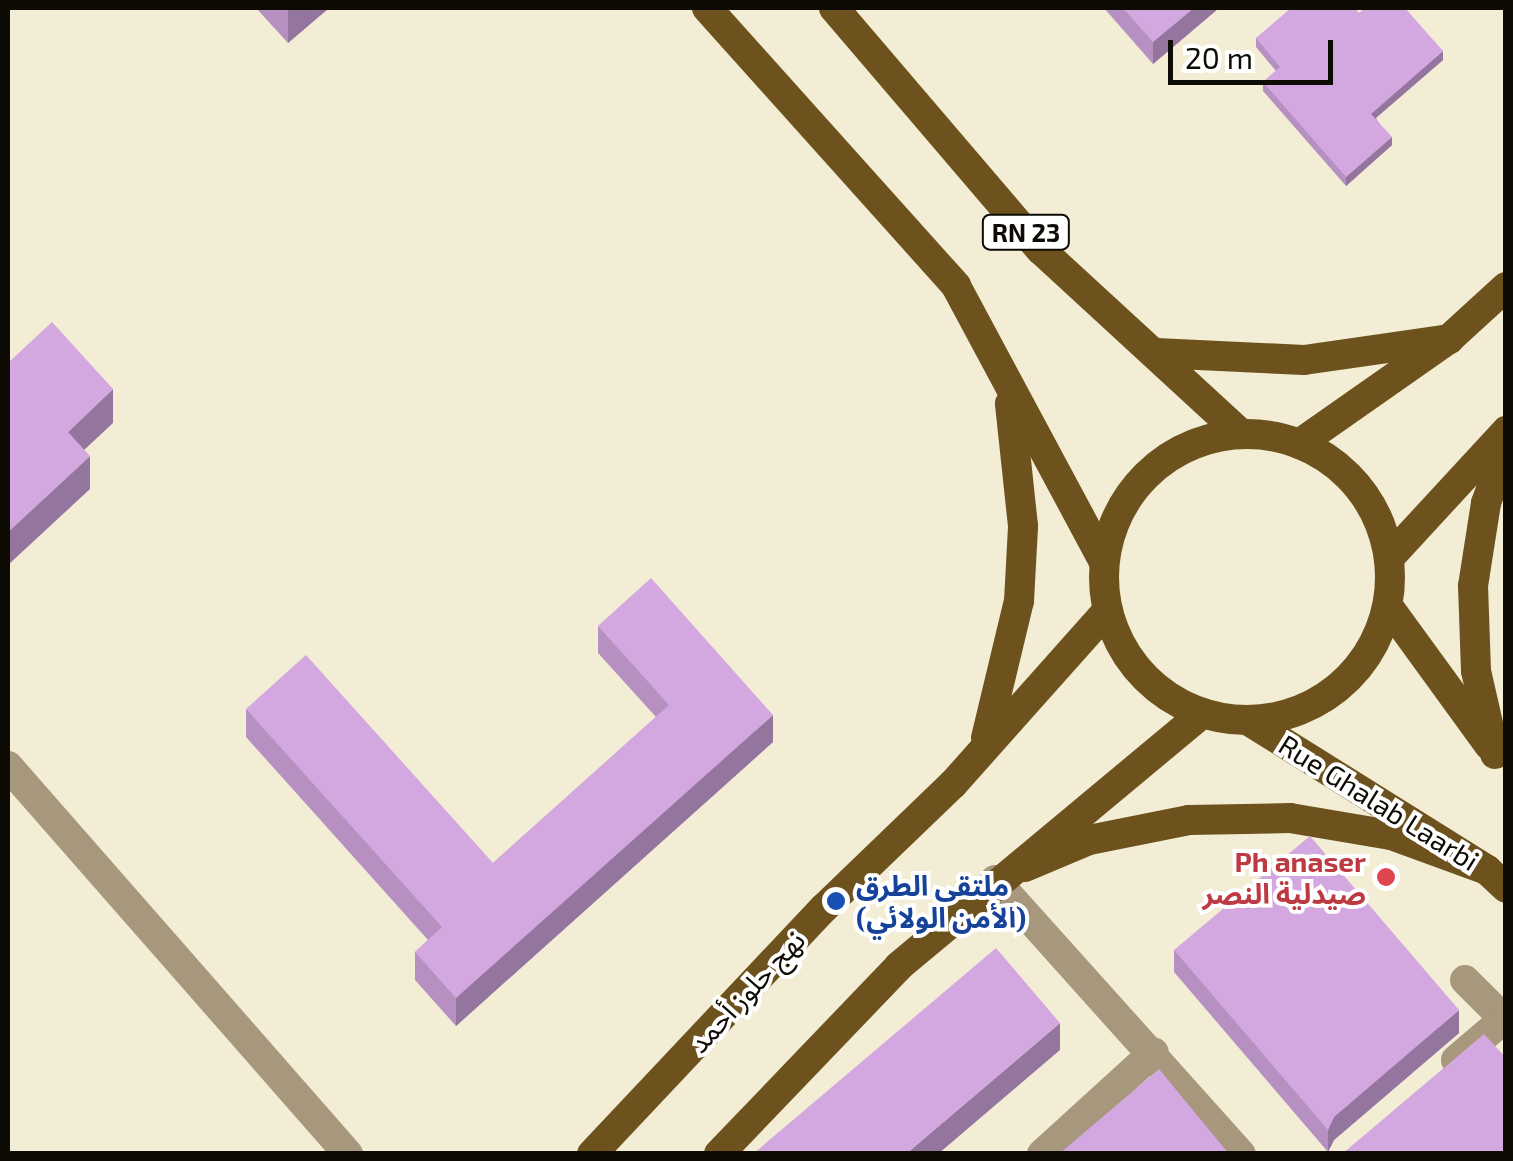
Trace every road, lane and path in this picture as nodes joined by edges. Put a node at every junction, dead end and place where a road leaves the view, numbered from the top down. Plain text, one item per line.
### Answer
1 (707, 8) edge
2 (834, 8) edge
3 (1506, 287) edge
4 (1450, 339) junction
5 (1156, 353) junction
6 (1005, 376) junction
7 (1506, 432) edge
8 (1241, 434) junction
9 (1299, 444) junction
10 (1506, 447) edge
11 (1389, 558) junction
12 (1104, 562) junction
13 (1388, 606) junction
14 (1107, 611) junction
15 (1202, 714) junction
16 (1249, 721) junction
17 (983, 748) junction
18 (1500, 760) edge
19 (8, 766) edge
20 (1496, 879) edge
21 (995, 880) junction
22 (1465, 980) dead end
23 (1504, 1020) edge
24 (1154, 1052) junction
25 (1432, 1080) edge
26 (348, 1154) edge
27 (592, 1154) edge
28 (719, 1154) edge
29 (1042, 1154) edge
30 (1241, 1154) edge

1 - 6 main road
2 - 5 main road, RN 23
3 - 4 main road
4 - 5 main road
4 - 9 main road
5 - 8 main road, RN 23
6 - 12 main road
6 - 17 main road
7 - 11 main road
8 - 9 main road
8 - 12 main road
9 - 11 main road
10 - 18 main road
11 - 13 main road
12 - 14 main road
13 - 16 main road
13 - 18 main road
14 - 15 main road
14 - 17 main road, نهج حلوز أحمد
15 - 16 main road
15 - 21 main road
16 - 20 main road, Rue Ghalab Laarbi
17 - 27 main road, نهج حلوز أحمد
19 - 26 street
20 - 21 main road
21 - 24 street
21 - 28 main road
22 - 23 street
23 - 25 street
24 - 29 street
24 - 30 street

